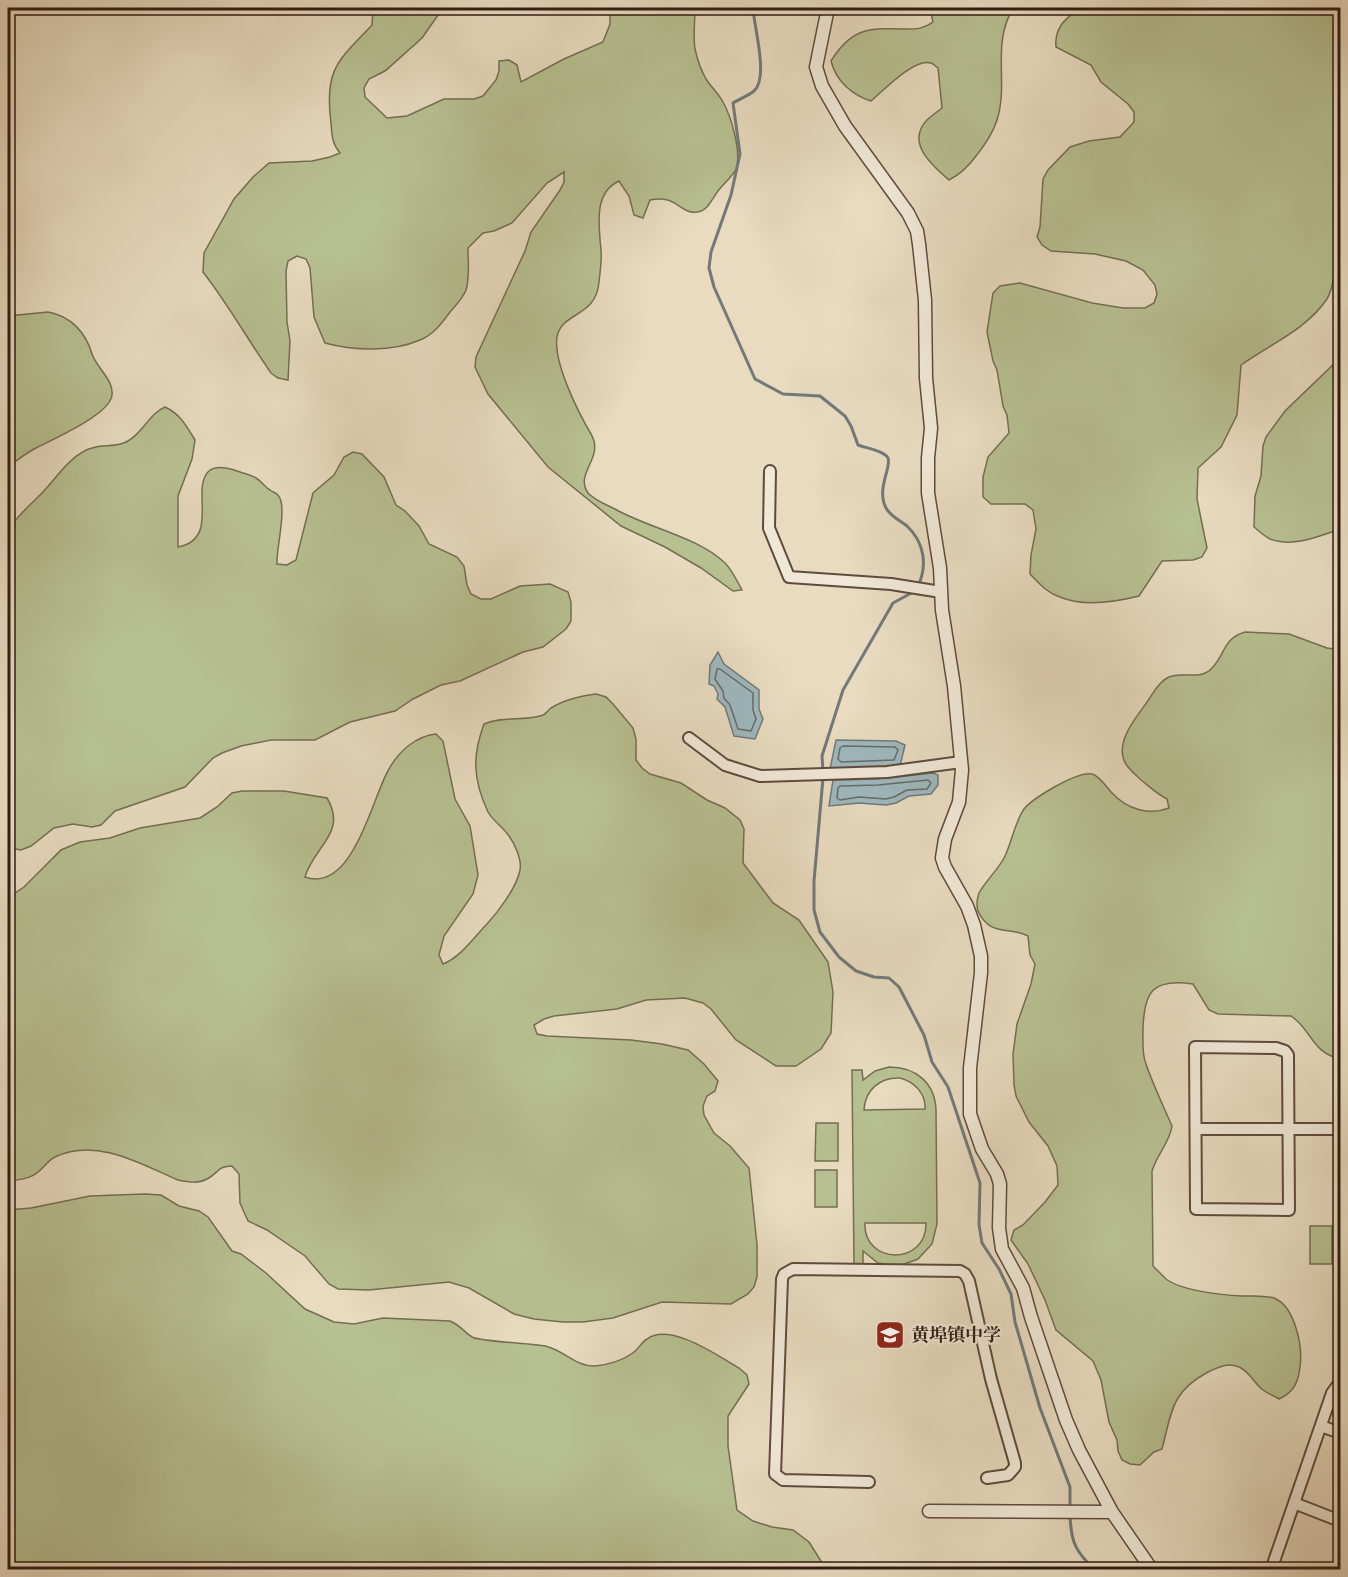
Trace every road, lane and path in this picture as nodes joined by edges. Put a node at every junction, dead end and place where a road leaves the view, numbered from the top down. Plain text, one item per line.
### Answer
1 (828, 8) edge
2 (770, 471) dead end
3 (941, 592) junction
4 (689, 738) dead end
5 (961, 762) junction
6 (1196, 1129) junction
7 (1341, 1129) edge
8 (1288, 1130) junction
9 (1341, 1382) edge
10 (1321, 1426) junction
11 (1341, 1433) edge
12 (987, 1478) dead end
13 (869, 1482) dead end
14 (1294, 1503) junction
15 (929, 1511) dead end
16 (1112, 1512) junction
17 (1341, 1521) edge
18 (1152, 1569) edge
19 (1271, 1569) edge

1 - 3 street
2 - 3 street
3 - 5 street
4 - 5 street
5 - 16 street
6 - 8 street
6 - 8 street
6 - 8 street
7 - 8 street
9 - 10 street
10 - 11 street
10 - 14 street
12 - 13 street
14 - 17 street
14 - 19 street
15 - 16 street
16 - 18 street

